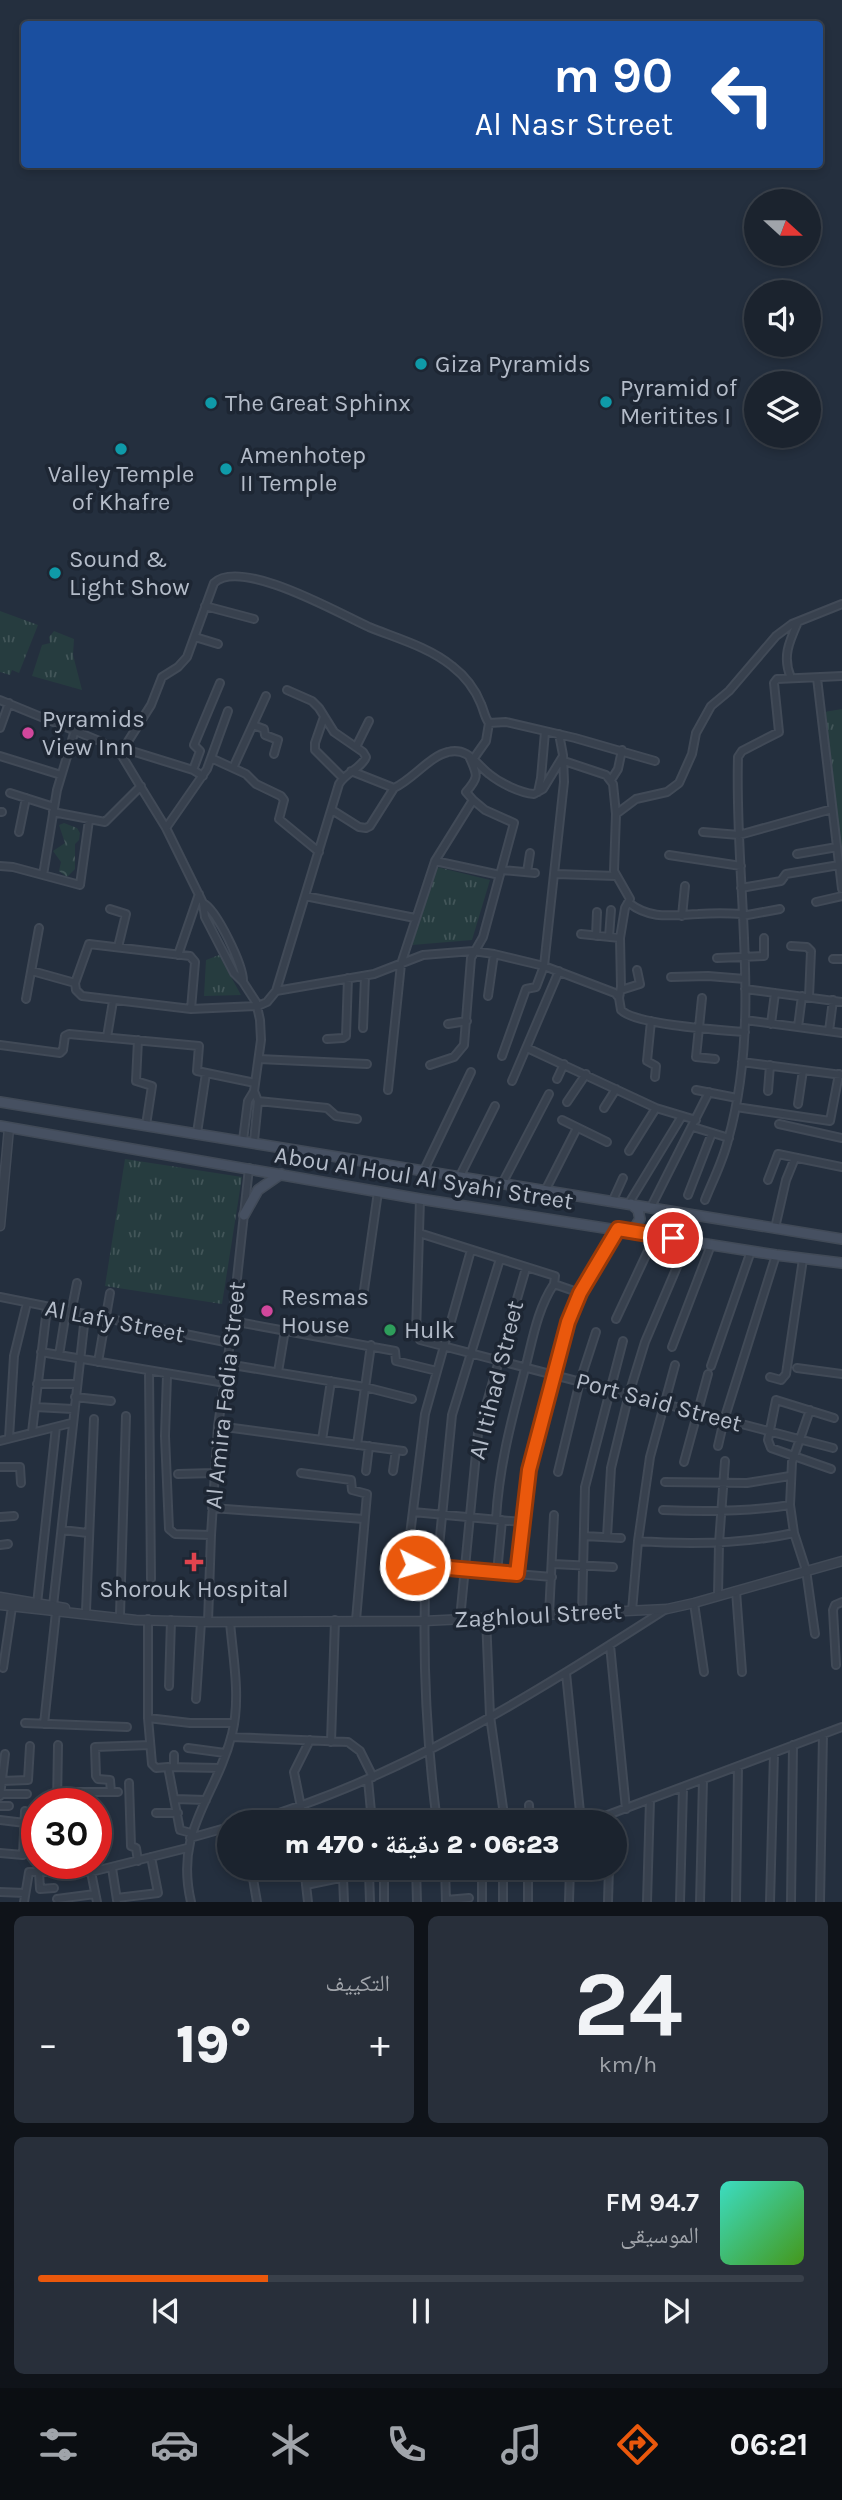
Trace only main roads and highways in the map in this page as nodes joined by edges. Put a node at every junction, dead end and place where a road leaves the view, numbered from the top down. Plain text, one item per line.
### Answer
1 (0, 1102) edge
2 (2, 1128) edge
3 (281, 1174) junction
4 (629, 1203) junction
5 (678, 1212) junction
6 (244, 1215) road end
7 (621, 1230) junction
8 (841, 1236) edge
9 (673, 1238) junction
10 (842, 1263) edge

1 - 4 main road, Abou Al Houl Al Syahi Street
2 - 3 main road, Abou Al Houl Al Syahi Street
3 - 6 main road
3 - 7 main road, Abou Al Houl Al Syahi Street
4 - 5 main road, Abou Al Houl Al Syahi Street
4 - 7 main road
5 - 8 main road, Abou Al Houl Al Syahi Street
5 - 9 main road
7 - 9 main road, Abou Al Houl Al Syahi Street
9 - 10 main road, Abou Al Houl Al Syahi Street

